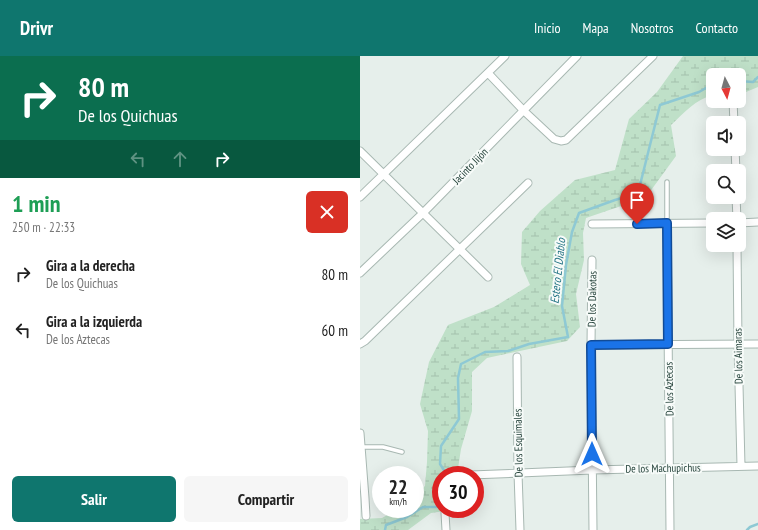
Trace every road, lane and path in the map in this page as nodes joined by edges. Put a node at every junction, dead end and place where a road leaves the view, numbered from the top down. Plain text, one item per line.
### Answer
1 (505, 56) edge
2 (577, 56) edge
3 (653, 56) edge
4 (488, 73) junction
5 (524, 111) junction
6 (360, 151) edge
7 (383, 174) junction
8 (667, 182) dead end
9 (528, 183) dead end
10 (360, 197) edge
11 (423, 213) junction
12 (758, 222) edge
13 (667, 223) junction
14 (706, 223) edge
15 (746, 223) edge
16 (592, 224) dead end
17 (460, 249) junction
18 (737, 252) edge
19 (592, 260) dead end
20 (360, 273) edge
21 (488, 276) dead end
22 (360, 344) edge
23 (668, 344) junction
24 (738, 344) junction
25 (758, 344) edge
26 (591, 345) junction
27 (517, 356) dead end
28 (360, 433) edge
29 (361, 447) junction
30 (402, 452) dead end
31 (741, 466) junction
32 (758, 466) edge
33 (670, 468) junction
34 (592, 470) junction
35 (518, 473) junction
36 (484, 474) edge
37 (363, 498) edge
38 (366, 516) dead end
39 (445, 518) edge
40 (446, 530) edge
41 (520, 530) edge
42 (593, 530) edge
43 (670, 530) edge

1 - 4 street
2 - 5 street, Jacinto Jijón
3 - 5 street
4 - 5 street
4 - 7 street
5 - 11 street, Jacinto Jijón
6 - 7 street
7 - 10 street
7 - 11 street
8 - 13 lane
9 - 17 street
11 - 17 street
11 - 20 street, Jacinto Jijón
12 - 15 street
13 - 14 street
13 - 16 street
13 - 23 street, De los Aztecas
17 - 21 street
17 - 22 street
18 - 24 street, De los Aimaras
19 - 26 street, De los Dakotas
23 - 24 street
23 - 26 street
23 - 33 street, De los Aztecas
24 - 25 street
24 - 31 street, De los Aimaras
26 - 34 street, De los Dakotas
27 - 35 street, De los Esquimales
28 - 29 street
29 - 30 lane
29 - 37 street
31 - 32 street, De los Machupichus
31 - 33 street, De los Machupichus
33 - 34 street, De los Machupichus
33 - 43 street, De los Aztecas
34 - 35 street, De los Machupichus
34 - 42 street, De los Dakotas
35 - 36 street, De los Machupichus
35 - 41 street, De los Esquimales
37 - 38 street
39 - 40 street

